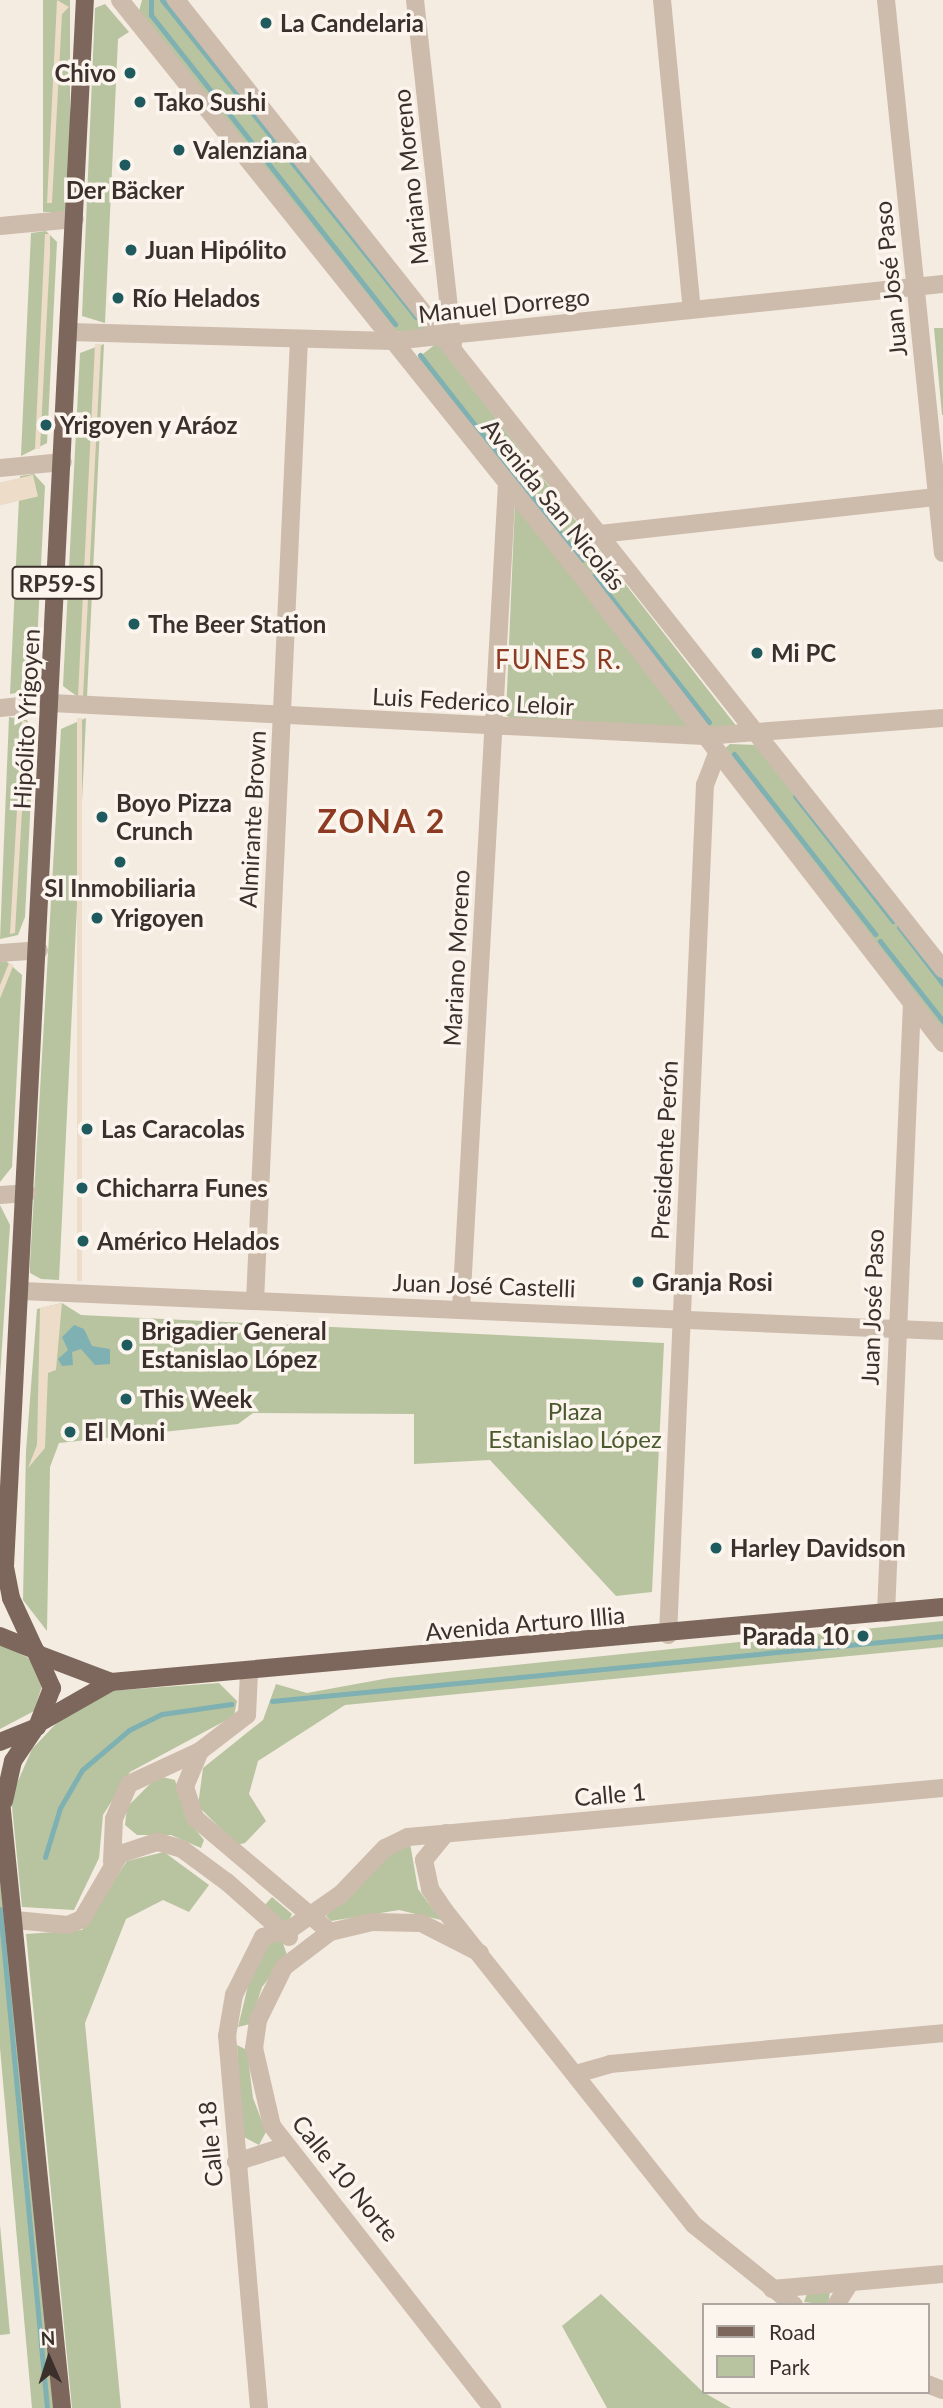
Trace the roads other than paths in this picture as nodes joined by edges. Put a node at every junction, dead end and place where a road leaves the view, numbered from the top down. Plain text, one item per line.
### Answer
1 (85, 0) edge
2 (121, 0) edge
3 (176, 0) edge
4 (415, 0) edge
5 (662, 0) edge
6 (886, 0) edge
7 (75, 219) junction
8 (0, 226) edge
9 (943, 284) edge
10 (916, 287) junction
11 (692, 310) junction
12 (69, 332) junction
13 (299, 339) junction
14 (450, 340) junction
15 (392, 341) junction
16 (63, 462) junction
17 (0, 468) edge
18 (507, 484) junction
19 (940, 496) edge
20 (600, 534) junction
21 (943, 553) edge
22 (51, 704) junction
23 (0, 708) edge
24 (282, 716) junction
25 (943, 718) edge
26 (494, 727) junction
27 (758, 735) junction
28 (704, 736) junction
29 (717, 753) junction
30 (943, 943) edge
31 (924, 945) junction
32 (39, 950) junction
33 (0, 953) edge
34 (943, 969) edge
35 (912, 1003) junction
36 (943, 1043) edge
37 (27, 1192) junction
38 (0, 1195) edge
39 (22, 1291) junction
40 (255, 1301) junction
41 (461, 1309) junction
42 (681, 1318) junction
43 (896, 1328) junction
44 (943, 1331) edge
45 (7, 1432) edge
46 (3, 1574) edge
47 (943, 1607) edge
48 (886, 1613) junction
49 (668, 1635) junction
50 (0, 1636) edge
51 (37, 1652) junction
52 (249, 1673) junction
53 (111, 1682) junction
54 (39, 1725) junction
55 (0, 1742) edge
56 (200, 1751) junction
57 (156, 1767) junction
58 (185, 1787) junction
59 (943, 1788) edge
60 (2, 1796) edge
61 (114, 1819) junction
62 (446, 1833) junction
63 (218, 1840) junction
64 (141, 1843) junction
65 (195, 1860) junction
66 (112, 1862) junction
67 (309, 1913) junction
68 (15, 1920) junction
69 (281, 1931) junction
70 (330, 1931) junction
71 (302, 1949) junction
72 (480, 1953) junction
73 (943, 2033) edge
74 (227, 2036) junction
75 (254, 2036) junction
76 (576, 2074) junction
77 (286, 2146) junction
78 (236, 2162) junction
79 (943, 2274) edge
80 (850, 2283) junction
81 (772, 2289) junction
82 (791, 2303) edge
83 (837, 2303) edge
84 (62, 2408) edge
85 (259, 2408) edge
86 (492, 2408) edge

1 - 7 main road, Hipólito Yrigoyen / RP59-S
2 - 15 street, Avenida San Nicolás
3 - 14 street, Avenida San Nicolás
4 - 14 street, Mariano Moreno
5 - 11 street
6 - 10 street, Juan José Paso
7 - 8 street
7 - 12 main road, Hipólito Yrigoyen / RP59-S
9 - 10 street, Manuel Dorrego
10 - 11 street, Manuel Dorrego
10 - 19 street, Juan José Paso
11 - 14 street, Manuel Dorrego
12 - 13 street, Manuel Dorrego
12 - 16 main road, Hipólito Yrigoyen / RP59-S
13 - 15 street, Manuel Dorrego
13 - 24 street, Almirante Brown
14 - 15 street, Manuel Dorrego
14 - 20 street, Avenida San Nicolás
15 - 18 street, Avenida San Nicolás
16 - 17 street
16 - 22 main road, Hipólito Yrigoyen / RP59-S
18 - 26 street, Mariano Moreno
18 - 28 street, Avenida San Nicolás
19 - 20 street
19 - 21 street, Juan José Paso
20 - 27 street, Avenida San Nicolás
22 - 23 street, Luis Federico Leloir
22 - 24 street, Luis Federico Leloir
22 - 32 main road, Hipólito Yrigoyen / RP59-S
24 - 26 street, Luis Federico Leloir
24 - 40 street, Almirante Brown
25 - 27 street, Luis Federico Leloir
26 - 28 street, Luis Federico Leloir
26 - 41 street, Mariano Moreno
27 - 28 street, Luis Federico Leloir
27 - 31 street, Avenida San Nicolás
28 - 29 street, Avenida San Nicolás
29 - 35 street, Avenida San Nicolás
29 - 42 street, Presidente Perón
30 - 31 street
31 - 34 street, Avenida San Nicolás
32 - 33 street
32 - 37 main road, Hipólito Yrigoyen / RP59-S
35 - 36 street, Avenida San Nicolás
35 - 43 street, Juan José Paso
37 - 38 street
37 - 39 main road, Hipólito Yrigoyen / RP59-S
39 - 40 street, Juan José Castelli
39 - 45 main road, Hipólito Yrigoyen / RP59-S
40 - 41 street, Juan José Castelli
41 - 42 street, Juan José Castelli
42 - 43 street, Juan José Castelli
42 - 49 street, Presidente Perón
43 - 44 street, Juan José Castelli
43 - 48 street, Juan José Paso
45 - 46 main road, Hipólito Yrigoyen / RP59-S
46 - 51 main road, Hipólito Yrigoyen / RP59-S
47 - 48 main road, Avenida Arturo Illia
48 - 49 main road, Avenida Arturo Illia
49 - 52 main road, Avenida Arturo Illia
50 - 51 main road, Avenida Arturo Illia
51 - 53 main road, Avenida Arturo Illia
51 - 54 main road, RP59-S
52 - 53 main road, Avenida Arturo Illia
52 - 56 street
53 - 54 main road, Avenida Arturo Illia
54 - 55 main road, Avenida Arturo Illia
54 - 60 main road
56 - 57 street
56 - 58 street
57 - 58 street
57 - 61 street
58 - 63 street
59 - 62 street, Calle 1
60 - 68 main road
61 - 64 street
61 - 66 street
62 - 67 street, Calle 1
62 - 72 street
63 - 65 street
63 - 67 street
64 - 65 street
64 - 66 street
65 - 69 street
66 - 68 street
67 - 69 street, Calle 18
67 - 70 street
68 - 84 main road
69 - 71 street
69 - 74 street, Calle 18
70 - 71 street, Calle 10 Norte
70 - 72 street
71 - 75 street, Calle 10 Norte
72 - 76 street
73 - 76 street
74 - 75 street
74 - 78 street, Calle 18
75 - 77 street, Calle 10 Norte
76 - 81 street
77 - 78 street
77 - 86 street, Calle 10 Norte
78 - 85 street, Calle 18
79 - 80 street
80 - 81 street
80 - 83 street
81 - 82 street

